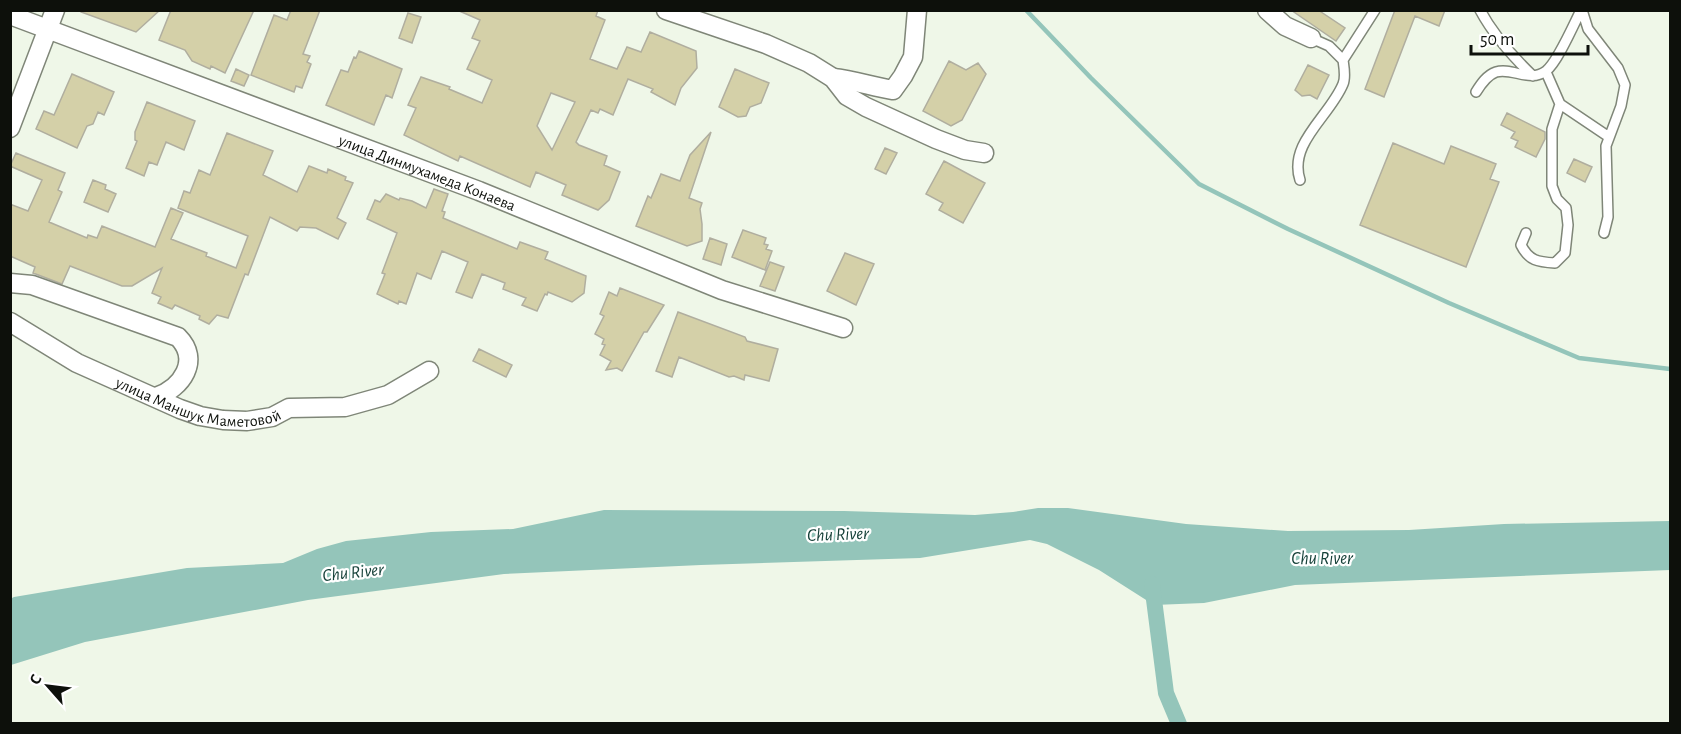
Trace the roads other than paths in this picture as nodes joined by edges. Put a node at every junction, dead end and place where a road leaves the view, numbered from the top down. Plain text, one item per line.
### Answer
1 (55, 10) edge
2 (666, 10) edge
3 (917, 10) edge
4 (1267, 10) edge
5 (1375, 10) edge
6 (1480, 10) edge
7 (1582, 10) edge
8 (10, 15) edge
9 (48, 28) junction
10 (1311, 38) joint
11 (1343, 60) junction
12 (1546, 72) junction
13 (1533, 76) junction
14 (833, 78) junction
15 (1476, 92) dead end
16 (1560, 104) junction
17 (10, 128) edge
18 (1609, 137) junction
19 (984, 153) dead end
20 (1300, 180) dead end
21 (1526, 233) dead end
22 (1604, 233) dead end
23 (10, 283) edge
24 (10, 322) edge
25 (843, 328) dead end
26 (429, 371) dead end
27 (156, 397) junction

1 - 9 street
2 - 14 street
3 - 14 street
4 - 10 street
5 - 11 lane
6 - 13 lane
7 - 12 lane
7 - 18 lane
8 - 9 street, улица Динмухамеда Конаева
9 - 17 street
9 - 25 street, улица Динмухамеда Конаева
10 - 11 lane
11 - 20 lane
12 - 13 lane
12 - 16 lane
13 - 15 lane
14 - 19 street
16 - 18 lane
16 - 21 lane
18 - 22 lane
23 - 27 street
24 - 27 street, улица Маншук Маметовой
26 - 27 street, улица Маншук Маметовой

